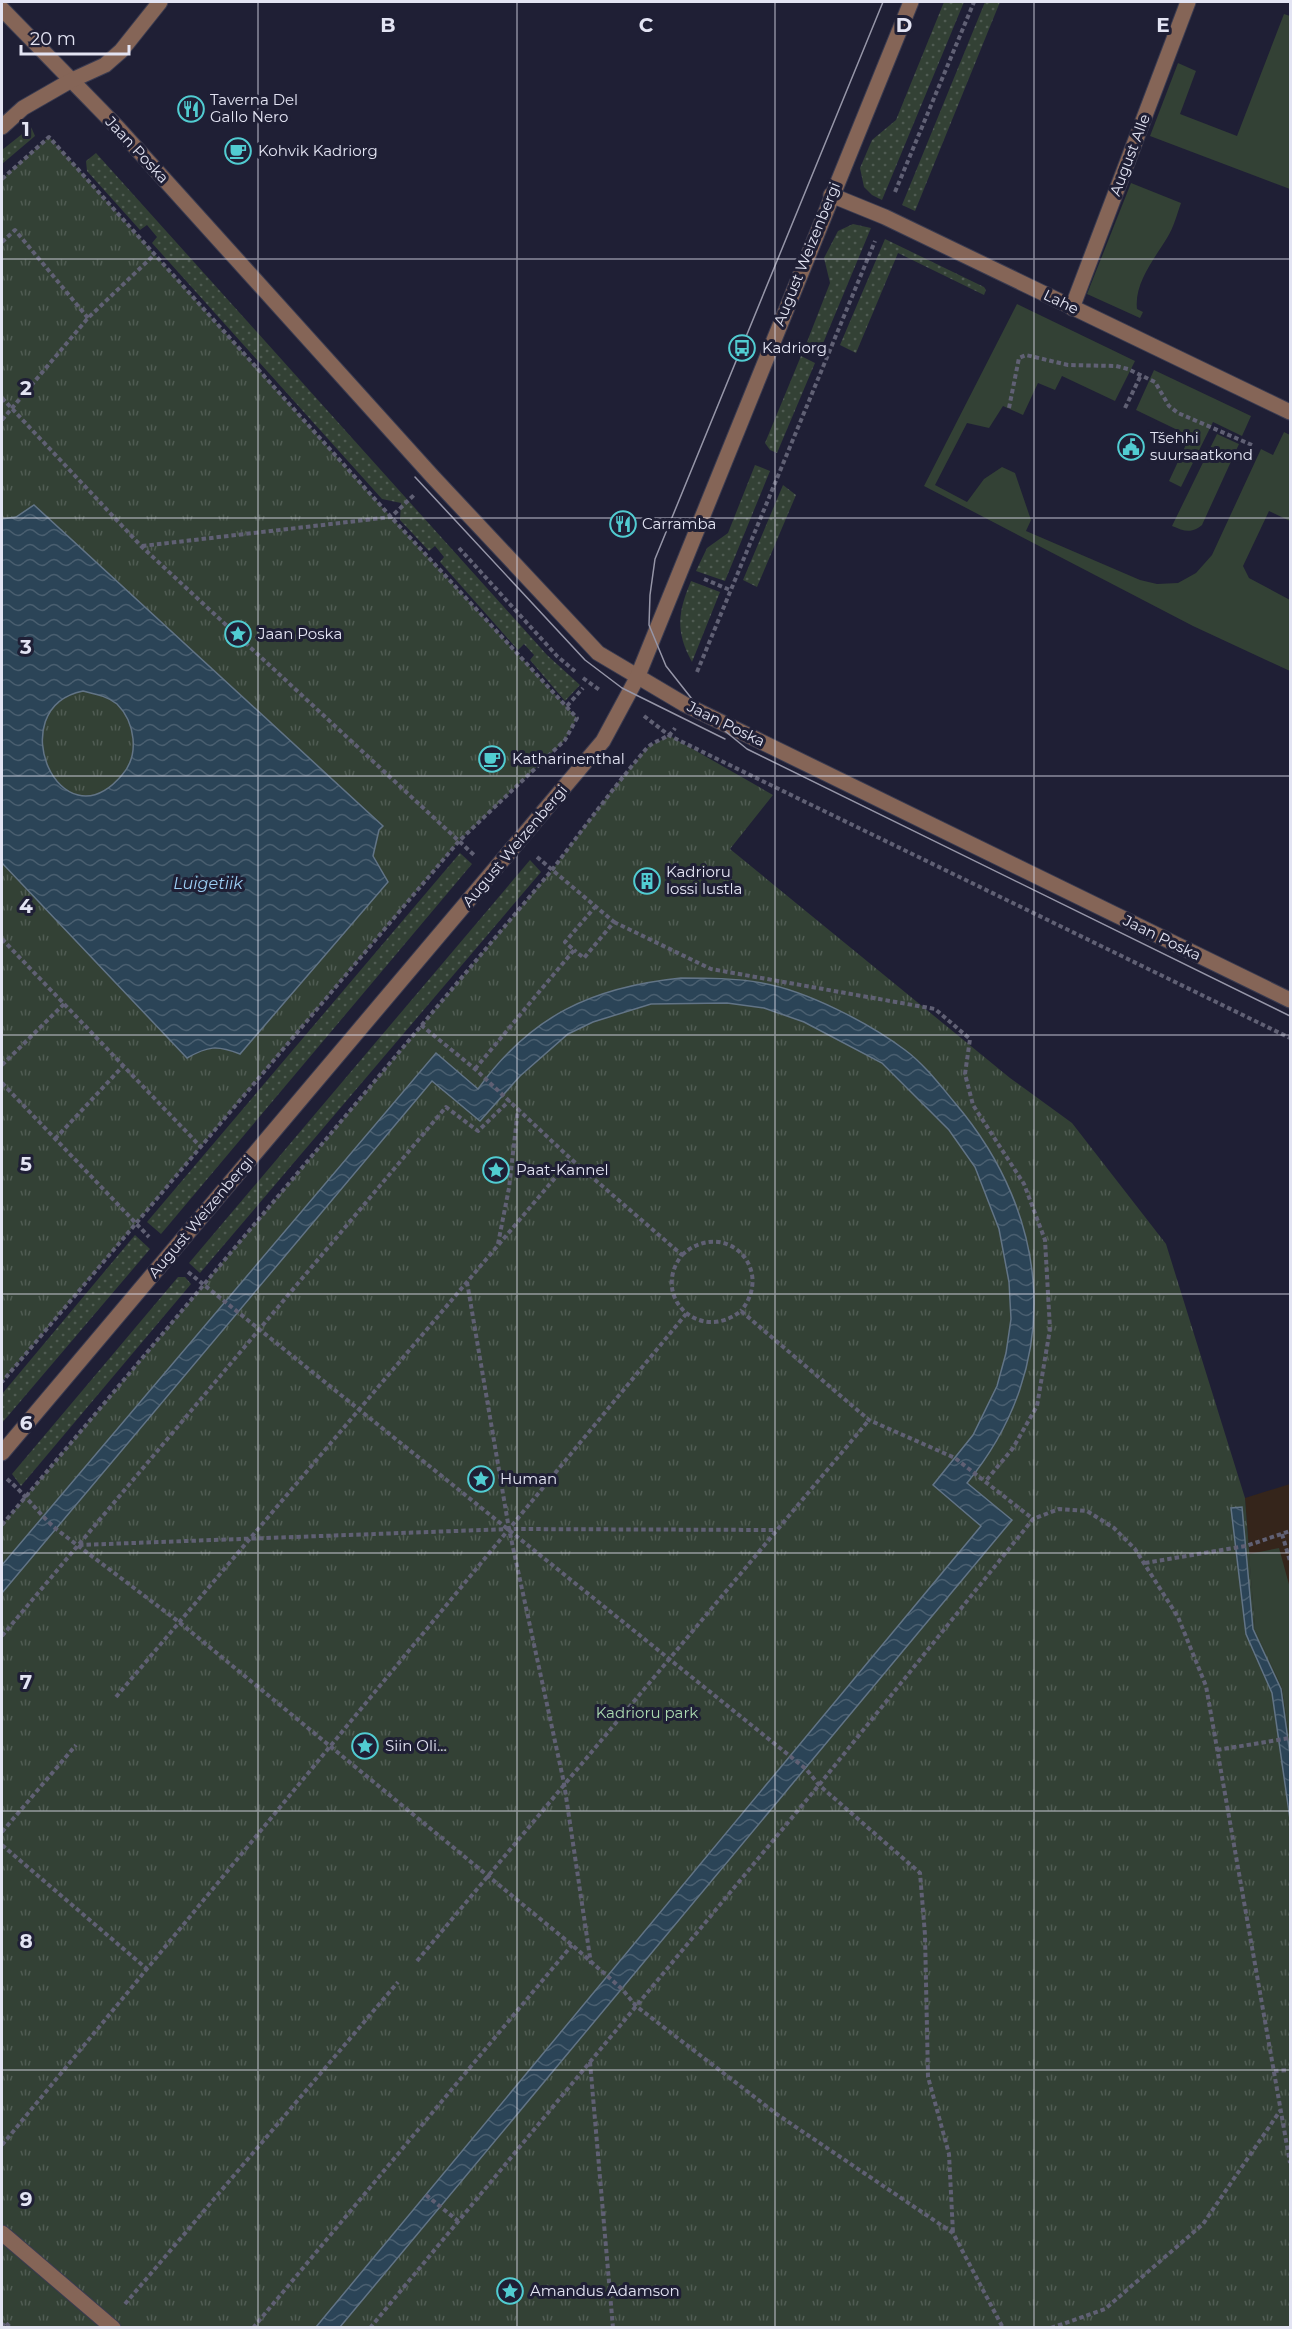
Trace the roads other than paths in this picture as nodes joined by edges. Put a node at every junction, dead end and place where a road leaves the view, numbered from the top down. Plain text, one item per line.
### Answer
1 (160, 2) edge
2 (911, 2) edge
3 (1188, 2) edge
4 (2, 9) edge
5 (70, 81) junction
6 (2, 127) edge
7 (831, 195) junction
8 (1072, 308) junction
9 (1290, 412) edge
10 (637, 678) junction
11 (1290, 1000) edge
12 (2, 1453) edge
13 (2, 2233) edge
14 (111, 2325) edge

1 - 5 street
2 - 7 street, August Weizenbergi
3 - 8 street, August Alle
4 - 5 street, Jaan Poska
5 - 6 street
5 - 10 street, Jaan Poska
7 - 8 street, Lahe
7 - 10 street, August Weizenbergi
8 - 9 street, Lahe
10 - 11 street, Jaan Poska
10 - 12 street, August Weizenbergi
13 - 14 street

